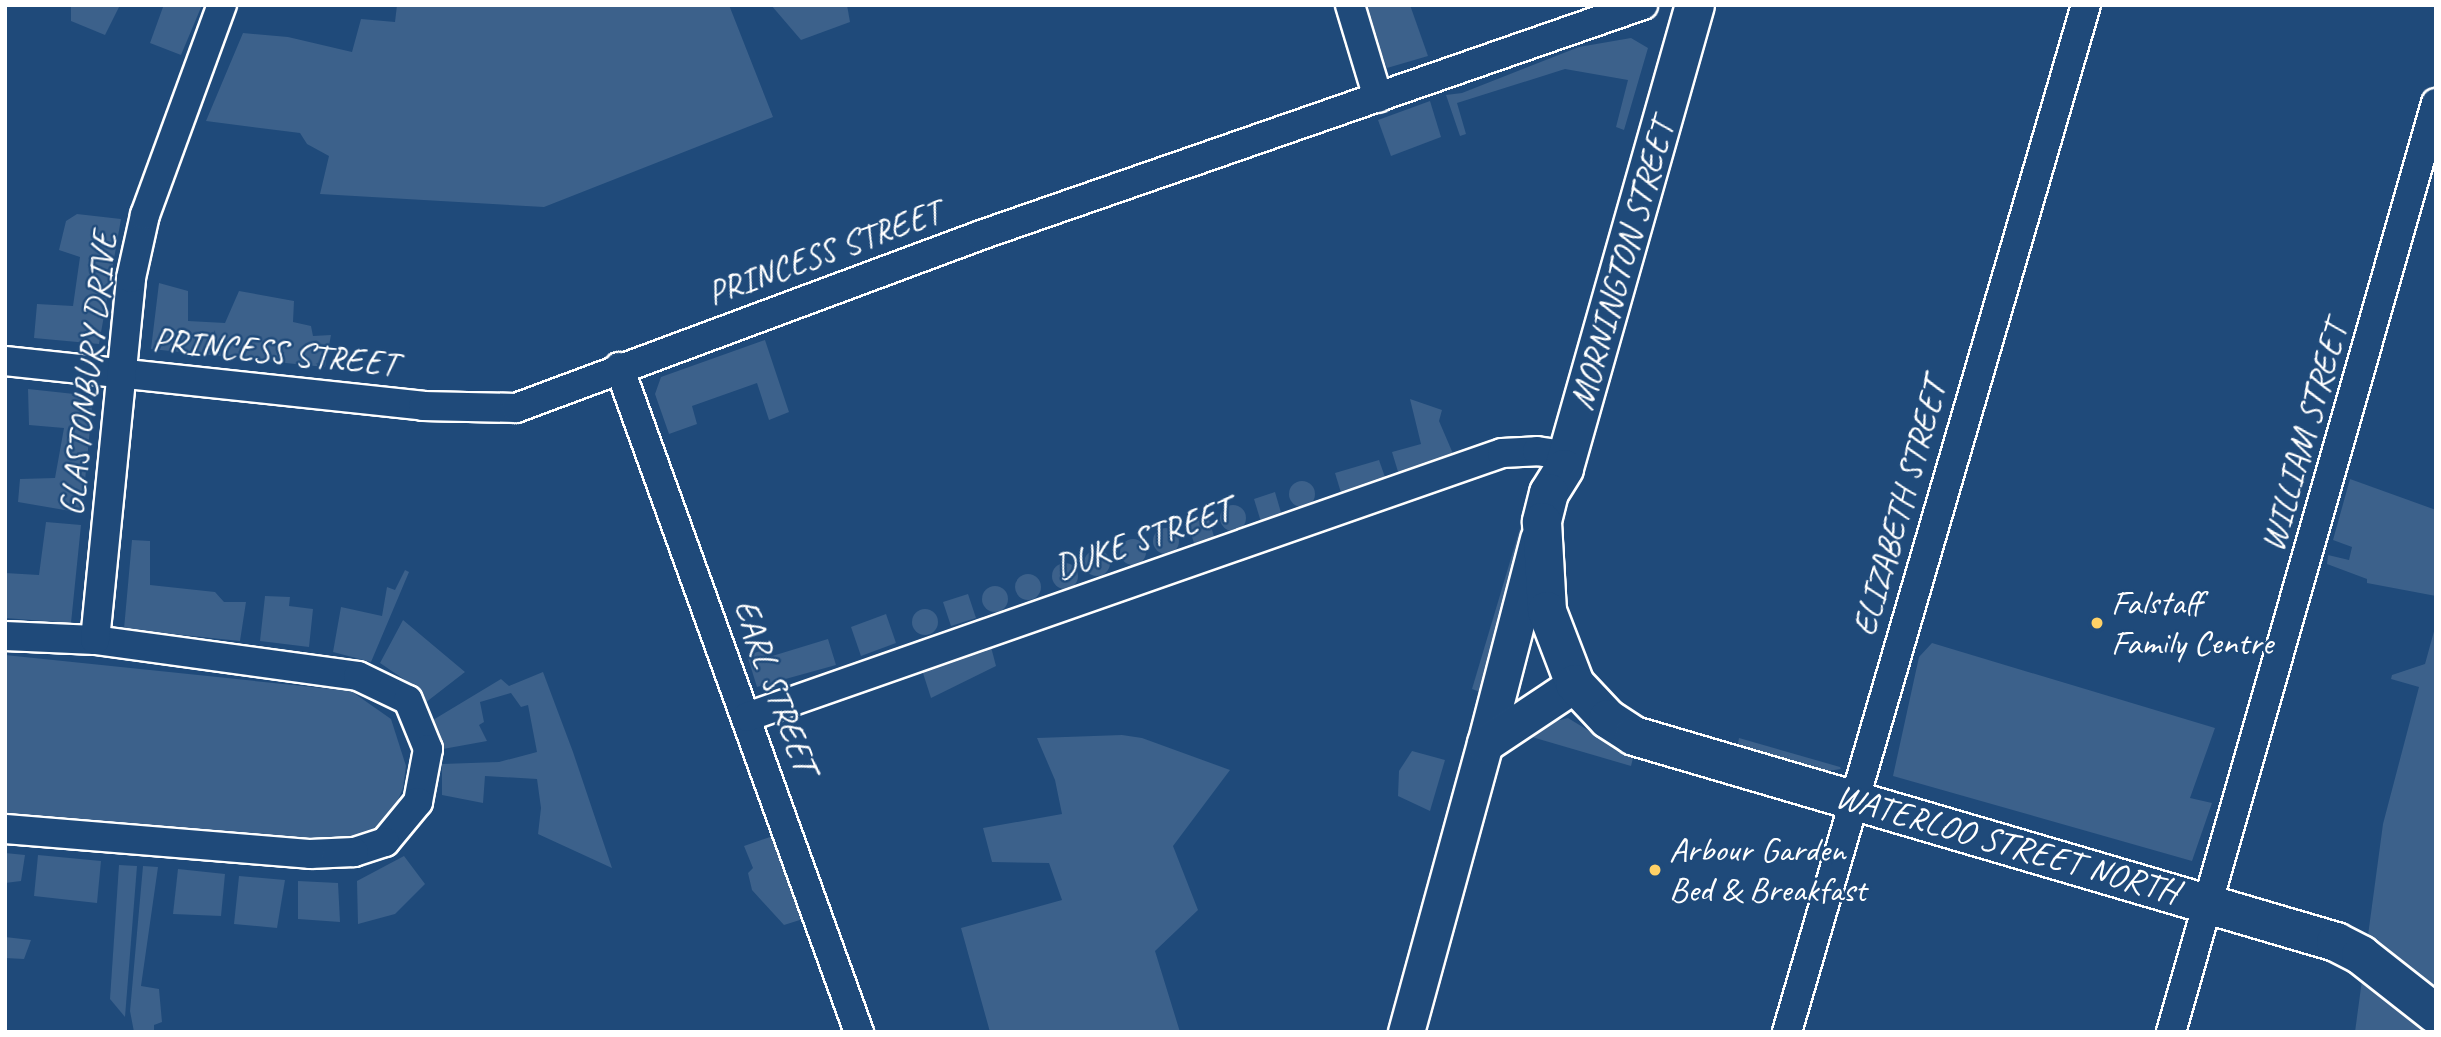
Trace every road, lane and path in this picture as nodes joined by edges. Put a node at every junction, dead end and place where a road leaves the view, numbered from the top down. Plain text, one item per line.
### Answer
1 (222, 5) edge
2 (1350, 5) edge
3 (1643, 5) edge
4 (1695, 5) edge
5 (2086, 5) edge
6 (1378, 97) junction
7 (2436, 103) edge
8 (5, 362) edge
9 (619, 367) junction
10 (121, 372) junction
11 (1567, 456) junction
12 (1542, 522) junction
13 (5, 636) edge
14 (95, 640) junction
15 (1575, 684) junction
16 (747, 717) junction
17 (1485, 744) junction
18 (1854, 798) junction
19 (5, 829) edge
20 (2208, 904) junction
21 (2436, 1014) edge
22 (859, 1032) edge
23 (1406, 1032) edge
24 (1787, 1032) edge
25 (2171, 1032) edge

1 - 10 street, GLASTONBURY DRIVE
2 - 6 street
3 - 6 street, PRINCESS STREET
4 - 11 main road, MORNINGTON STREET
5 - 18 street, ELIZABETH STREET
6 - 9 street, PRINCESS STREET
7 - 20 street, WILLIAM STREET
8 - 10 street, PRINCESS STREET
9 - 10 street, PRINCESS STREET
9 - 16 street, EARL STREET
10 - 14 street, GLASTONBURY DRIVE
11 - 12 main road, MORNINGTON STREET
11 - 16 street, DUKE STREET
12 - 15 main road, MORNINGTON STREET
12 - 17 street, MORNINGTON STREET
13 - 14 street
14 - 19 street
15 - 17 street
15 - 18 main road, WATERLOO STREET NORTH
16 - 22 street, EARL STREET
17 - 23 street, MORNINGTON STREET
18 - 20 main road, WATERLOO STREET NORTH
18 - 24 street, ELIZABETH STREET
20 - 21 main road, WATERLOO STREET NORTH
20 - 25 street, WILLIAM STREET

